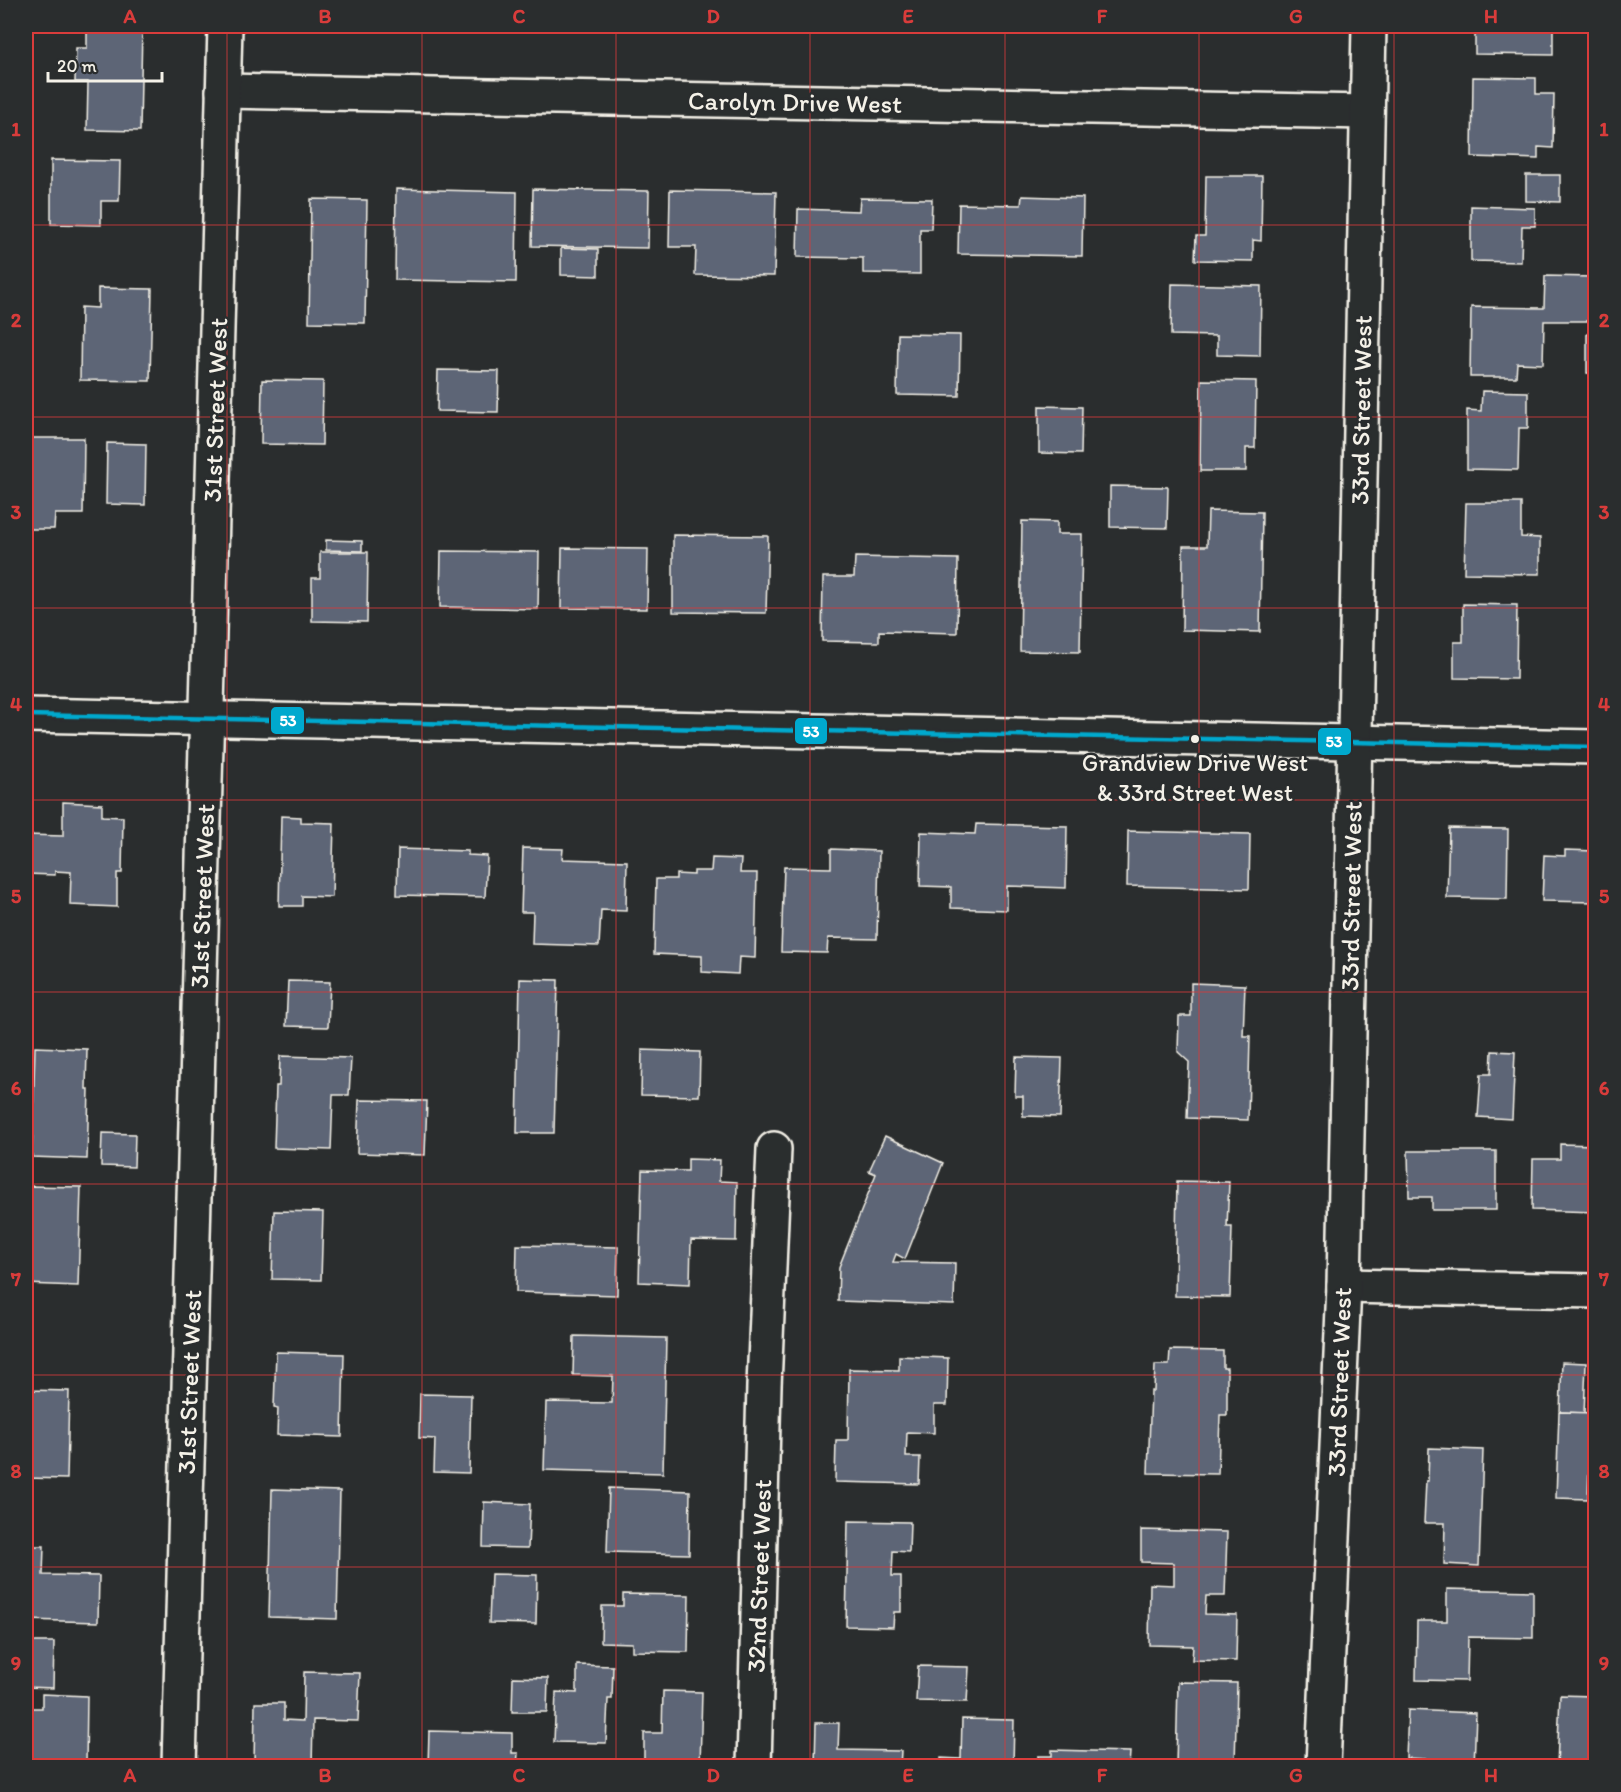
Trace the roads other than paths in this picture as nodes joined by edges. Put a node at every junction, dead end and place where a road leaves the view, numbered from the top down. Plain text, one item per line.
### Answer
1 (225, 26) edge
2 (1369, 26) edge
3 (223, 91) junction
4 (1367, 112) junction
5 (26, 715) edge
6 (207, 719) junction
7 (1354, 742) junction
8 (1596, 747) edge
9 (774, 1149) dead end
10 (1344, 1286) junction
11 (1596, 1291) edge
12 (179, 1767) edge
13 (754, 1767) edge
14 (1323, 1767) edge

1 - 3 street, 31st Street West
2 - 4 street, 33rd Street West
3 - 4 street, Carolyn Drive West
3 - 6 street, 31st Street West
4 - 7 street, 33rd Street West
5 - 6 street
6 - 7 street
6 - 12 street, 31st Street West
7 - 8 street
7 - 10 street, 33rd Street West
9 - 13 street, 32nd Street West
10 - 11 street
10 - 14 street, 33rd Street West

